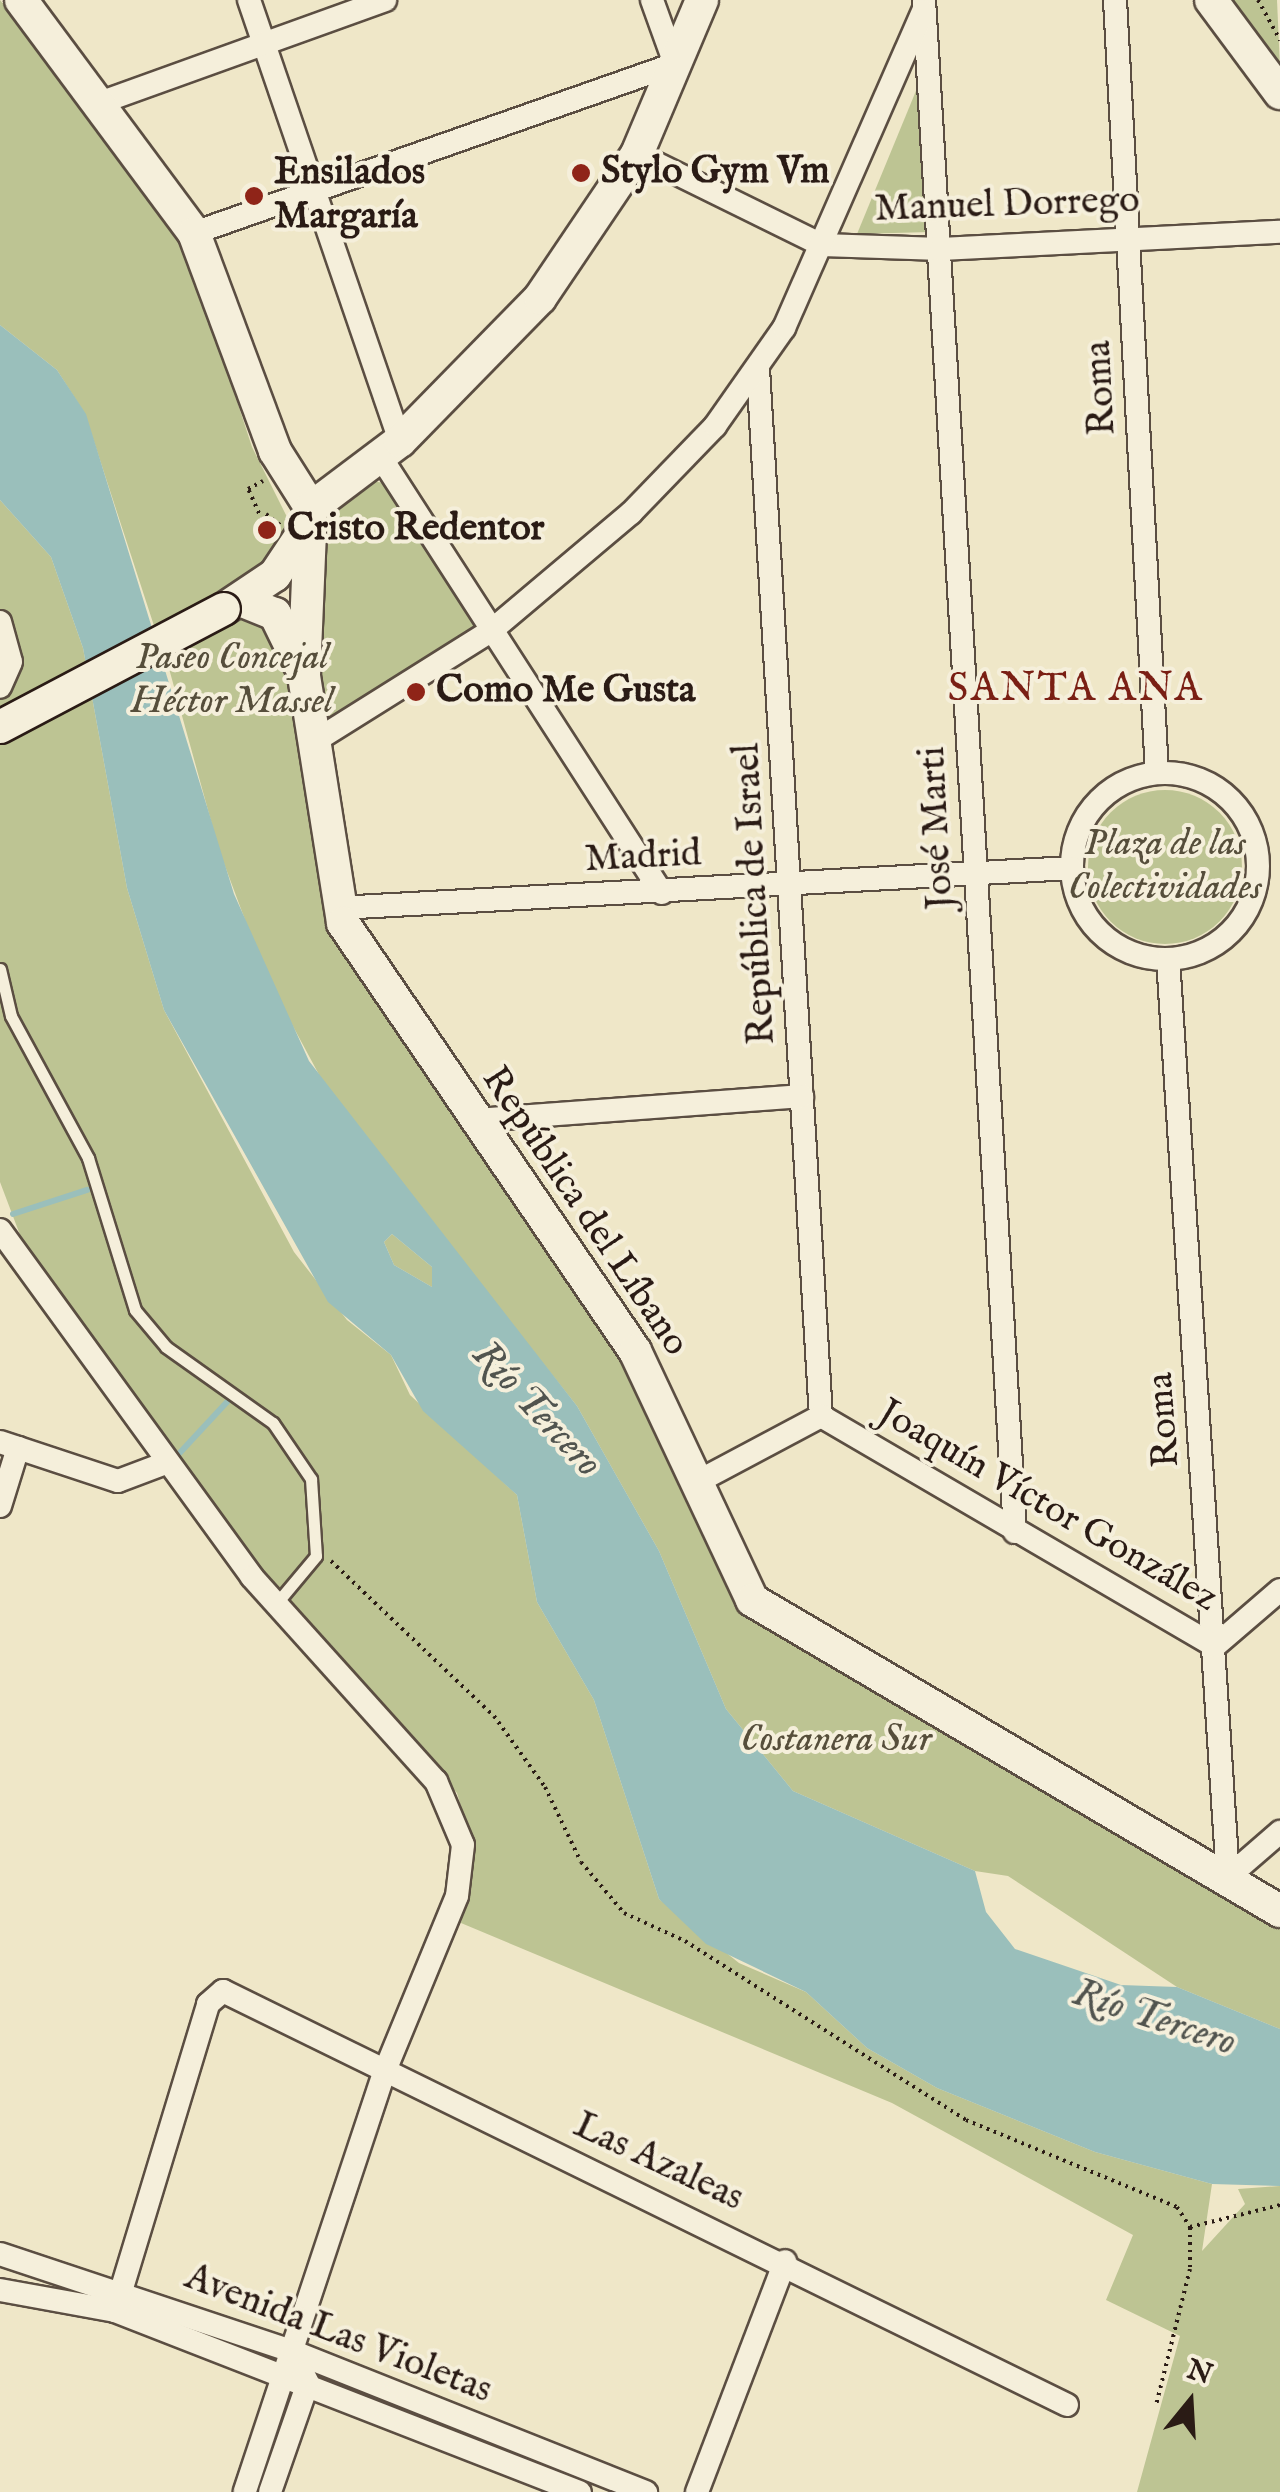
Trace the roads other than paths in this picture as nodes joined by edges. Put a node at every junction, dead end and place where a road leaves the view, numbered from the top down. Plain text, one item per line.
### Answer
1 (20, 0) edge
2 (249, 0) edge
3 (385, 0) edge
4 (652, 0) edge
5 (702, 0) edge
6 (1115, 0) edge
7 (1211, 0) edge
8 (924, 4) edge
9 (264, 42) junction
10 (675, 64) junction
11 (1280, 93) edge
12 (102, 102) junction
13 (637, 154) junction
14 (315, 190) junction
15 (1280, 232) edge
16 (194, 233) junction
17 (1129, 237) junction
18 (822, 244) junction
19 (941, 249) junction
20 (758, 369) junction
21 (390, 448) junction
22 (311, 508) junction
23 (232, 604) junction
24 (0, 622) edge
25 (492, 630) junction
26 (304, 676) junction
27 (0, 687) edge
28 (0, 727) edge
29 (312, 742) junction
30 (1158, 773) junction
31 (1269, 858) edge
32 (1072, 868) junction
33 (976, 874) junction
34 (793, 885) junction
35 (662, 893) junction
36 (338, 908) junction
37 (1168, 958) junction
38 (0, 968) edge
39 (802, 1096) junction
40 (477, 1120) junction
41 (0, 1211) edge
42 (0, 1230) edge
43 (821, 1416) junction
44 (9, 1445) edge
45 (166, 1463) junction
46 (695, 1483) junction
47 (0, 1506) edge
48 (1016, 1532) junction
49 (1280, 1590) edge
50 (275, 1606) junction
51 (1215, 1646) junction
52 (1280, 1832) edge
53 (1228, 1877) junction
54 (1280, 1911) edge
55 (384, 2073) junction
56 (0, 2254) edge
57 (785, 2261) junction
58 (0, 2290) edge
59 (117, 2300) junction
60 (296, 2370) junction
61 (1067, 2405) dead end
62 (245, 2492) edge
63 (270, 2492) edge
64 (580, 2492) edge
65 (646, 2492) edge
66 (698, 2492) edge

1 - 12 main road
2 - 9 street
3 - 9 street
4 - 10 street
5 - 10 main road
6 - 17 street, Roma
7 - 11 main road
8 - 18 street
8 - 19 street, José Marti
9 - 12 street
9 - 14 street
10 - 13 main road
10 - 14 street
12 - 16 main road
13 - 18 street, Manuel Dorrego
13 - 21 main road
14 - 16 street
14 - 21 street
15 - 17 street, Manuel Dorrego
16 - 22 main road
17 - 19 street, Manuel Dorrego
17 - 30 street, Roma
18 - 19 street, Manuel Dorrego
18 - 20 street
19 - 33 street, José Marti
20 - 25 street
20 - 34 street, República de Israel
21 - 22 main road
21 - 25 street
22 - 23 main road
22 - 26 main road, República del Líbano
23 - 26 main road
23 - 28 main road, bridge
24 - 27 street
25 - 29 street
25 - 35 street
26 - 29 main road, República del Líbano
29 - 36 main road, República del Líbano
30 - 31 street
30 - 32 street
31 - 37 street
32 - 33 street, Madrid
32 - 37 street
33 - 34 street, Madrid
33 - 48 street, José Marti
34 - 35 street, Madrid
34 - 39 street, República de Israel
35 - 36 street, Madrid
36 - 40 main road, República del Líbano
37 - 51 street, Roma
38 - 50 lane
39 - 40 street
39 - 43 street, República de Israel
40 - 46 main road, República del Líbano
41 - 42 street
42 - 45 street
43 - 46 street
43 - 48 street, Joaquín Víctor González
44 - 45 street
44 - 47 street
45 - 50 street
46 - 53 main road, República del Líbano
48 - 51 street, Joaquín Víctor González
49 - 51 street, Joaquín Víctor González
50 - 55 street
51 - 53 street, Roma
52 - 53 street
53 - 54 main road, República del Líbano
55 - 57 street, Las Azaleas
55 - 59 street, Las Azaleas
55 - 60 street
56 - 59 street, Avenida Las Violetas
57 - 61 street, Las Azaleas
57 - 66 street
58 - 59 street, Avenida Las Violetas
59 - 60 street, Avenida Las Violetas
60 - 62 street
60 - 63 street
60 - 64 street, Avenida Las Violetas
60 - 65 street, Avenida Las Violetas

